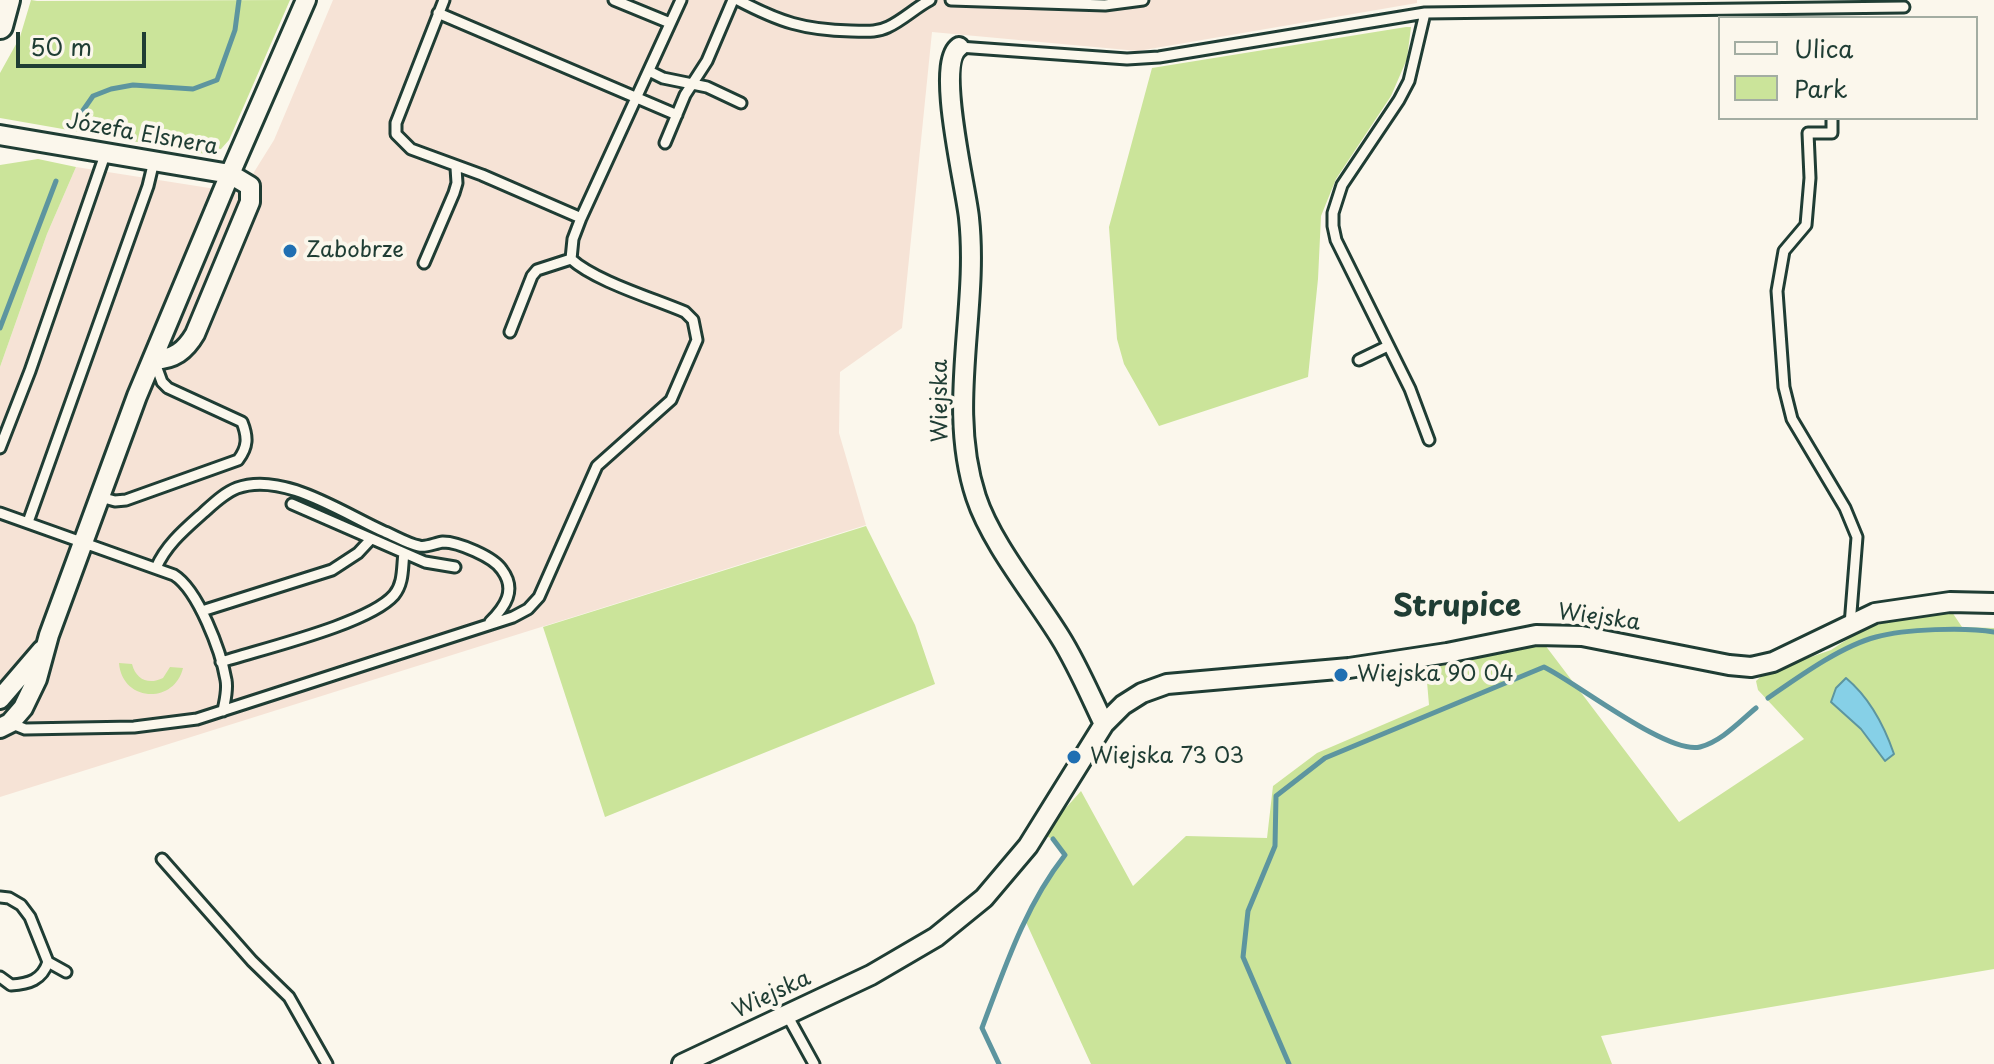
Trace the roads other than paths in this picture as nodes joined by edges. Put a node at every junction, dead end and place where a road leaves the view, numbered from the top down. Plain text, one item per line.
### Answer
1 (7, 0) edge
2 (306, 0) edge
3 (444, 0) edge
4 (614, 0) edge
5 (681, 0) edge
6 (736, 0) edge
7 (930, 0) edge
8 (951, 0) edge
9 (1143, 0) edge
10 (1904, 7) dead end
11 (438, 13) junction
12 (1425, 13) junction
13 (1832, 14) edge
14 (670, 23) junction
15 (0, 26) edge
16 (959, 47) joint
17 (649, 71) junction
18 (693, 83) junction
19 (636, 98) junction
20 (741, 103) dead end
21 (677, 115) junction
22 (1832, 120) edge
23 (0, 135) edge
24 (665, 143) dead end
25 (106, 152) junction
26 (154, 161) junction
27 (456, 168) junction
28 (230, 174) junction
29 (581, 218) junction
30 (571, 259) junction
31 (424, 263) dead end
32 (510, 332) dead end
33 (1388, 346) junction
34 (154, 360) junction
35 (1359, 360) dead end
36 (1429, 440) dead end
37 (0, 448) edge
38 (100, 497) junction
39 (292, 504) dead end
40 (0, 513) edge
41 (28, 522) junction
42 (371, 539) junction
43 (83, 543) junction
44 (404, 553) junction
45 (455, 567) dead end
46 (156, 568) junction
47 (1994, 603) edge
48 (202, 611) junction
49 (488, 625) junction
50 (1850, 625) junction
51 (46, 644) junction
52 (221, 662) junction
53 (0, 699) edge
54 (223, 711) junction
55 (1104, 724) junction
56 (5, 726) edge
57 (162, 859) dead end
58 (0, 897) edge
59 (48, 962) junction
60 (66, 972) dead end
61 (0, 977) edge
62 (787, 1015) junction
63 (327, 1064) edge
64 (682, 1064) edge
65 (814, 1064) edge

1 - 15 street
2 - 28 street, Józefa Elsnera
3 - 11 lane
4 - 14 lane
5 - 14 lane
6 - 7 lane
6 - 18 lane
8 - 9 lane
10 - 13 lane
11 - 19 lane
11 - 27 lane
12 - 13 lane
12 - 16 lane
12 - 33 lane
14 - 17 lane
16 - 55 street, Wiejska
17 - 18 lane
17 - 19 lane
18 - 20 lane
18 - 21 lane
19 - 21 lane
19 - 29 lane
21 - 24 lane
22 - 50 lane
23 - 25 street, Józefa Elsnera
25 - 26 street, Józefa Elsnera
25 - 37 lane
26 - 28 street, Józefa Elsnera
26 - 41 lane
27 - 29 lane
27 - 31 lane
28 - 34 street
28 - 34 street
29 - 30 lane
30 - 32 lane
30 - 49 lane
33 - 35 lane
33 - 36 lane
34 - 38 street
34 - 38 lane
38 - 43 street
39 - 42 lane
40 - 41 lane
41 - 43 lane
42 - 44 lane
42 - 48 lane
43 - 46 lane
43 - 51 street
44 - 45 lane
44 - 52 lane
46 - 48 lane
46 - 49 lane
47 - 50 street, Wiejska
48 - 52 lane
49 - 54 lane
50 - 55 street, Wiejska
51 - 53 street
51 - 56 street
52 - 54 lane
54 - 56 lane
55 - 62 street, Wiejska
57 - 63 lane
58 - 59 lane
59 - 60 lane
59 - 61 lane
62 - 64 street, Wiejska
62 - 65 lane

